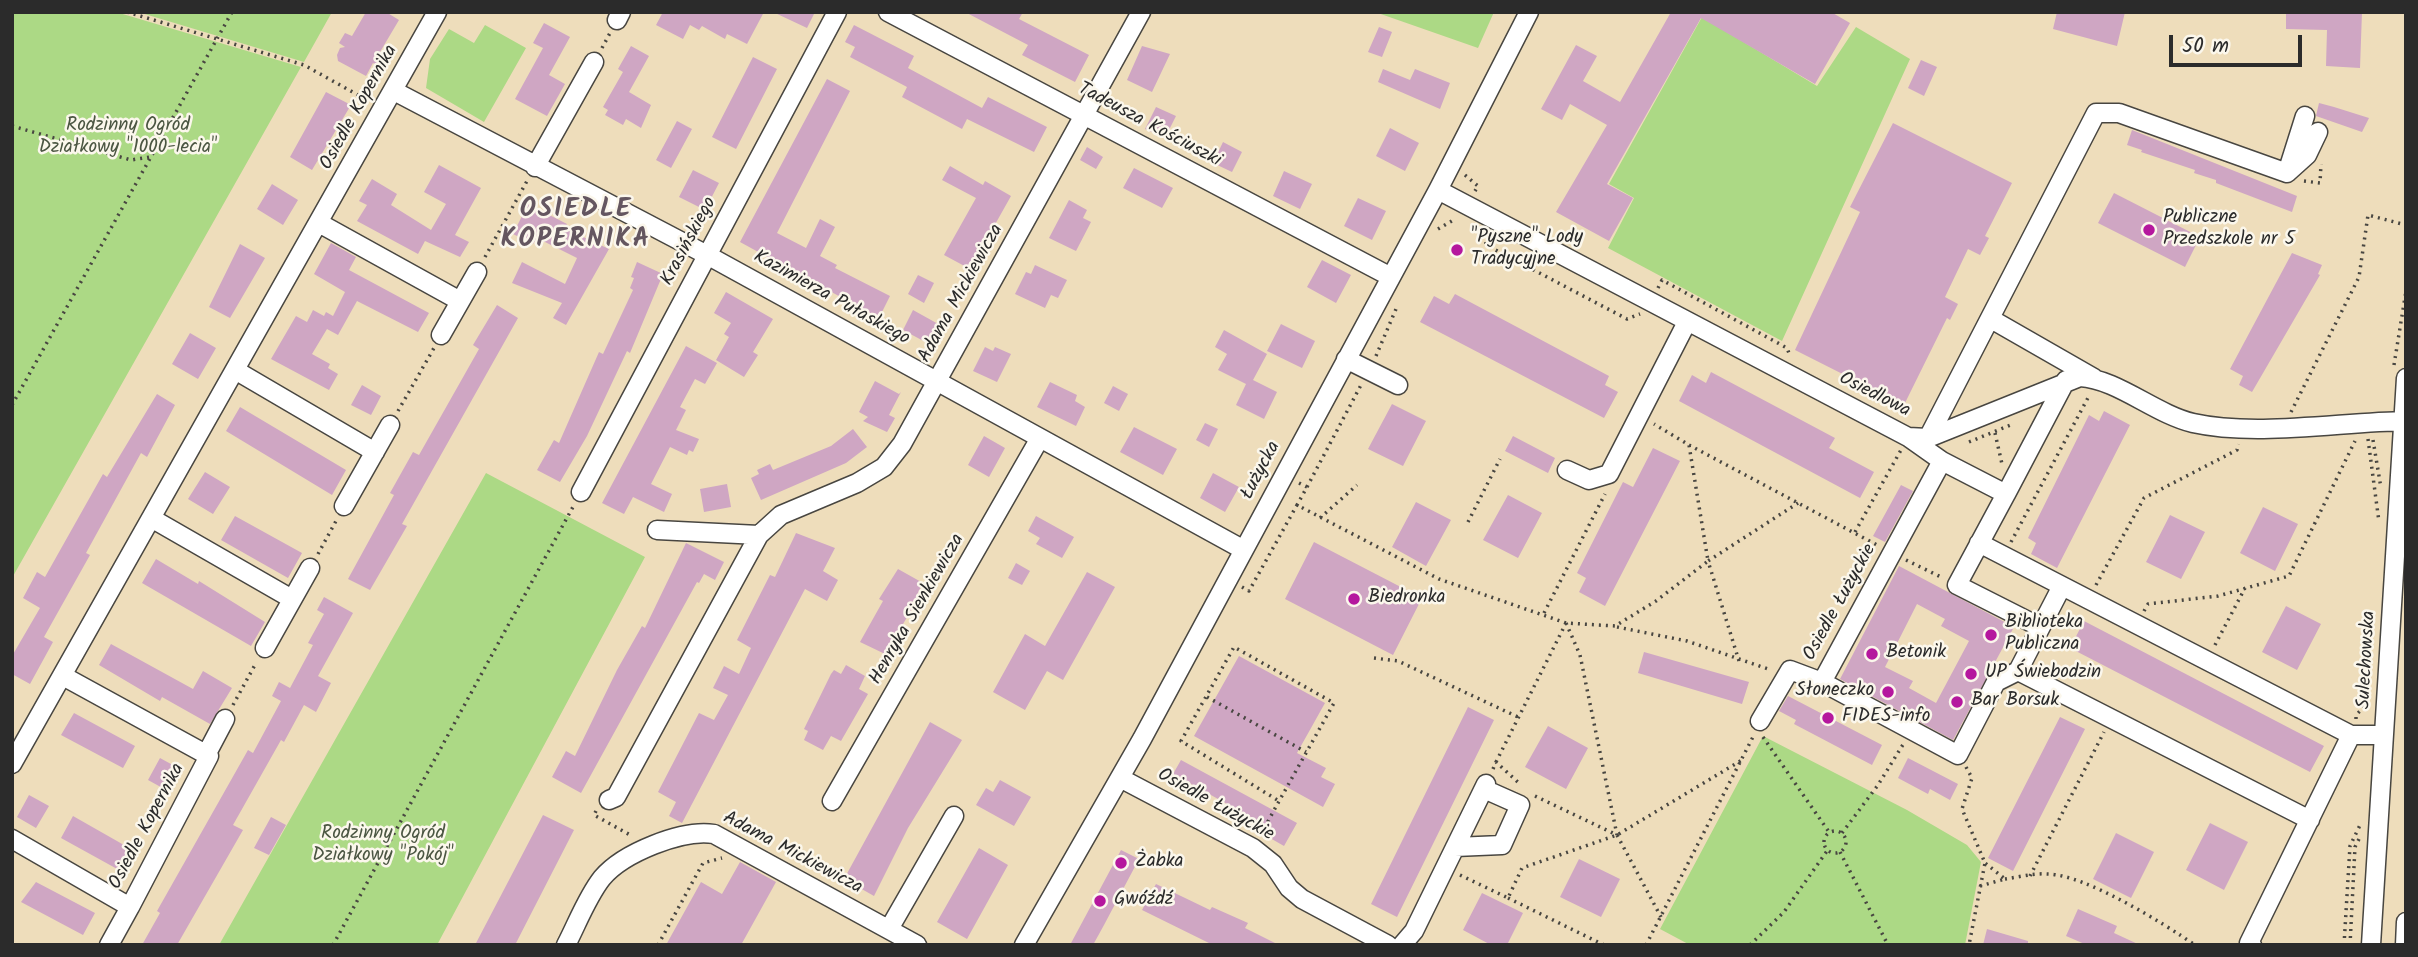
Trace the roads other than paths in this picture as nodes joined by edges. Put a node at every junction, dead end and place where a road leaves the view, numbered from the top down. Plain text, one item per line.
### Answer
1 (437, 12) edge
2 (837, 12) edge
3 (888, 12) edge
4 (1141, 12) edge
5 (1529, 12) edge
6 (594, 62) road end
7 (394, 91) junction
8 (1085, 116) junction
9 (2305, 116) dead end
10 (2318, 132) dead end
11 (535, 167) junction
12 (2295, 177) junction
13 (1438, 190) junction
14 (319, 223) junction
15 (707, 255) junction
16 (477, 272) road end
17 (1391, 276) junction
18 (460, 301) junction
19 (1991, 318) junction
20 (1688, 321) junction
21 (441, 335) road end
22 (1346, 359) junction
23 (235, 370) junction
24 (2399, 376) edge
25 (2096, 379) junction
26 (2066, 380) junction
27 (937, 382) junction
28 (1398, 385) dead end
29 (2404, 421) edge
30 (390, 425) road end
31 (1040, 438) junction
32 (1928, 438) junction
33 (1900, 439) junction
34 (375, 452) junction
35 (1946, 463) junction
36 (1567, 470) dead end
37 (582, 492) road end
38 (2006, 494) junction
39 (344, 506) road end
40 (151, 518) junction
41 (657, 530) dead end
42 (759, 535) junction
43 (1979, 543) junction
44 (1244, 550) junction
45 (310, 568) road end
46 (2062, 586) junction
47 (292, 600) junction
48 (2040, 627) junction
49 (265, 648) road end
50 (2018, 671) junction
51 (63, 676) junction
52 (1822, 682) junction
53 (225, 719) road end
54 (1760, 721) dead end
55 (2354, 729) junction
56 (2385, 735) junction
57 (206, 755) junction
58 (12, 764) edge
59 (1120, 778) junction
60 (609, 800) dead end
61 (832, 802) dead end
62 (954, 816) dead end
63 (2310, 820) junction
64 (12, 839) edge
65 (1455, 847) junction
66 (130, 907) junction
67 (2406, 922) edge
68 (889, 929) junction
69 (109, 945) edge
70 (566, 945) edge
71 (917, 945) edge
72 (1024, 945) edge
73 (1388, 945) edge
74 (1402, 945) edge
75 (2252, 945) edge
76 (2371, 945) edge
77 (2405, 945) edge

1 - 7 street, Osiedle Kopernika
2 - 15 street, Krasińskiego
3 - 8 street, Tadeusza Kościuszki
4 - 8 street, Adama Mickiewicza
5 - 13 street, Łużycka
6 - 11 street
7 - 11 street, Kazimierza Pułaskiego
7 - 14 street, Osiedle Kopernika
8 - 17 street, Tadeusza Kościuszki
8 - 27 street, Adama Mickiewicza
9 - 12 street
10 - 12 street
11 - 15 street, Kazimierza Pułaskiego
12 - 19 street
13 - 17 street, Łużycka
13 - 20 street, Osiedlowa
14 - 18 street
14 - 23 street, Osiedle Kopernika
15 - 27 street, Kazimierza Pułaskiego
15 - 37 street, Krasińskiego
16 - 18 street
17 - 22 street, Łużycka
18 - 21 street
19 - 25 street
19 - 32 street
20 - 33 street, Osiedlowa
20 - 36 street
22 - 28 street
22 - 44 street, Łużycka
23 - 34 street
23 - 40 street, Osiedle Kopernika
24 - 29 street, Sulechowska
25 - 26 street, Osiedlowa
25 - 29 street
26 - 32 street, Osiedlowa
26 - 38 street
27 - 31 street, Kazimierza Pułaskiego
27 - 42 street, Adama Mickiewicza
29 - 56 street, Sulechowska
30 - 34 street
31 - 44 street, Kazimierza Pułaskiego
31 - 61 street, Henryka Sienkiewicza
32 - 33 street, Osiedlowa
33 - 35 street
34 - 39 street
35 - 38 street
35 - 52 street, Osiedle Łużyckie
38 - 43 street
40 - 47 street
40 - 51 street, Osiedle Kopernika
41 - 42 street
42 - 60 street, Adama Mickiewicza
43 - 46 street
43 - 48 street
44 - 59 street, Łużycka
45 - 47 street
46 - 48 street
46 - 55 street
47 - 49 street
48 - 50 street
50 - 52 street, Osiedle Łużyckie
50 - 63 street
51 - 57 street, Osiedle Kopernika
51 - 58 street, Osiedle Kopernika
52 - 54 street
53 - 57 street
55 - 56 street
55 - 63 street
56 - 76 street, Sulechowska
57 - 66 street, Osiedle Kopernika
59 - 72 street, Łużycka
59 - 73 street, Osiedle Łużyckie
62 - 68 street
63 - 75 street
64 - 66 street, Osiedle Kopernika
65 - 65 street
65 - 74 street
66 - 69 street
67 - 77 street
68 - 70 street, Adama Mickiewicza
68 - 71 street, Adama Mickiewicza

